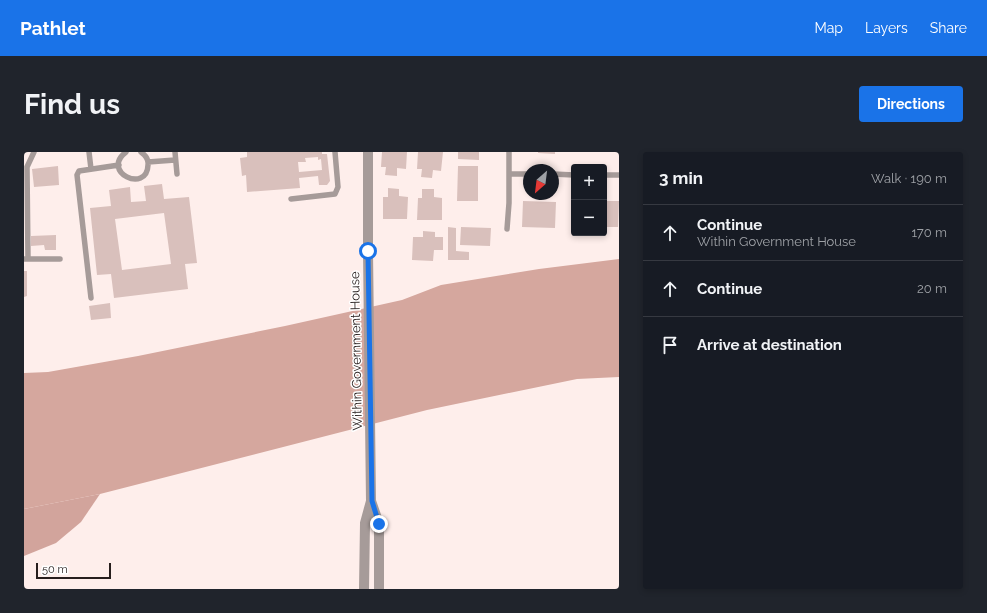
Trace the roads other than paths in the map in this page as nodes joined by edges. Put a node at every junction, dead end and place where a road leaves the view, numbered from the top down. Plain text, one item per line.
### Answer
1 (34, 152) edge
2 (89, 152) edge
3 (126, 152) edge
4 (141, 152) edge
5 (175, 152) edge
6 (335, 152) edge
7 (368, 152) edge
8 (510, 152) edge
9 (175, 160) junction
10 (148, 162) junction
11 (119, 165) junction
12 (91, 169) junction
13 (177, 174) dead end
14 (510, 174) junction
15 (523, 174) edge
16 (559, 174) edge
17 (571, 175) edge
18 (607, 175) edge
19 (619, 175) edge
20 (291, 199) dead end
21 (507, 228) dead end
22 (26, 259) edge
23 (60, 259) dead end
24 (91, 298) dead end
25 (372, 501) junction
26 (364, 589) edge
27 (379, 589) edge

1 - 22 lane
2 - 12 lane
3 - 11 lane
4 - 10 lane
5 - 9 lane
6 - 20 lane
7 - 25 street, Within Government House
8 - 14 lane
9 - 10 lane
9 - 13 lane
10 - 11 lane
11 - 12 lane
12 - 24 lane
14 - 15 lane
14 - 21 lane
16 - 17 lane
18 - 19 lane
22 - 23 lane
25 - 26 street
25 - 27 street

